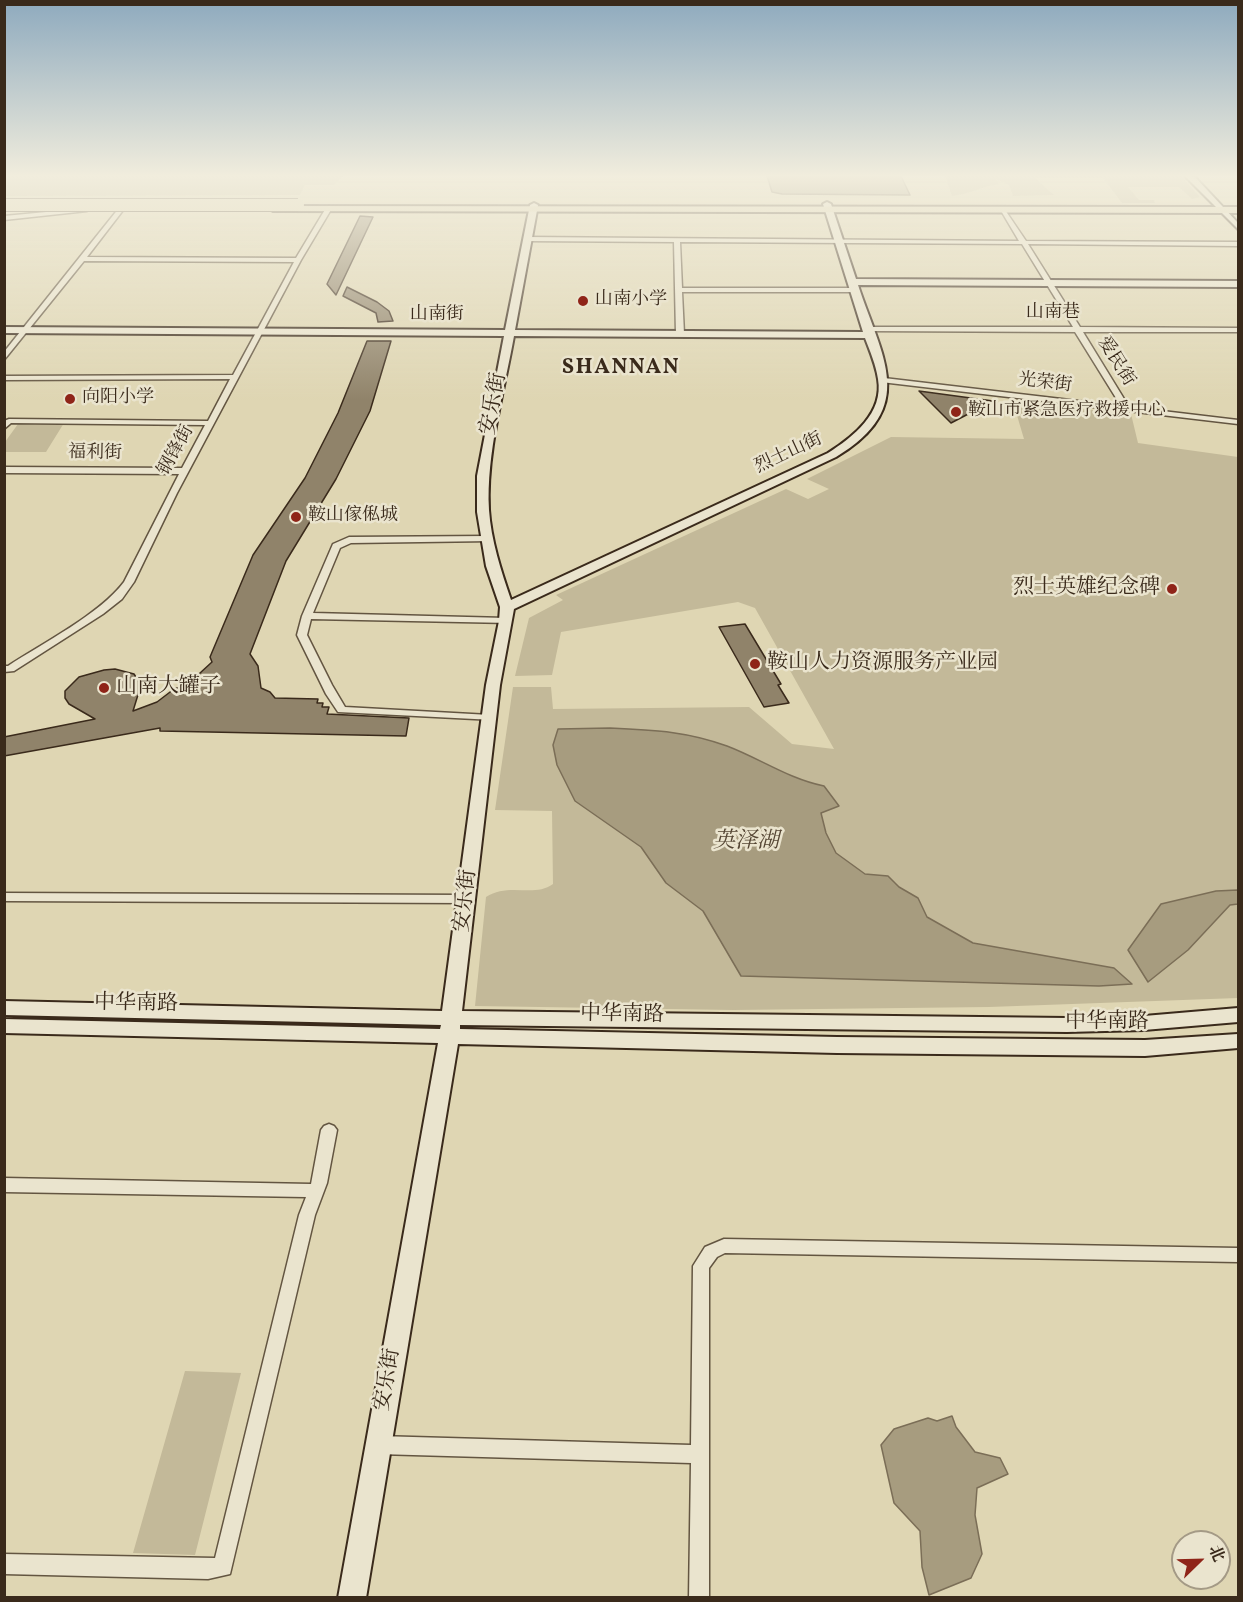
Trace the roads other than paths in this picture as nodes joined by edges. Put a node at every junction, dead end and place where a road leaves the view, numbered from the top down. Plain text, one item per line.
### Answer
1 (90, 251) edge
2 (304, 251) edge
3 (525, 251) edge
4 (677, 251) edge
5 (843, 251) edge
6 (1028, 251) edge
7 (82, 260) junction
8 (298, 260) junction
9 (1047, 282) junction
10 (1239, 284) edge
11 (854, 286) junction
12 (679, 290) junction
13 (1076, 329) junction
14 (4, 330) edge
15 (28, 330) junction
16 (1239, 330) edge
17 (260, 332) junction
18 (869, 332) junction
19 (509, 333) junction
20 (680, 334) junction
21 (4, 358) edge
22 (236, 377) junction
23 (4, 378) edge
24 (884, 380) junction
25 (1126, 408) junction
26 (1239, 422) edge
27 (211, 423) junction
28 (4, 427) edge
29 (4, 470) edge
30 (185, 471) junction
31 (488, 539) junction
32 (506, 614) junction
33 (307, 615) junction
34 (8, 669) edge
35 (490, 718) junction
36 (4, 897) edge
37 (467, 899) junction
38 (4, 1008) edge
39 (1239, 1015) edge
40 (4, 1026) edge
41 (450, 1027) junction
42 (1239, 1041) edge
43 (329, 1130) dead end
44 (4, 1185) edge
45 (316, 1191) junction
46 (1239, 1256) edge
47 (378, 1445) junction
48 (700, 1454) junction
49 (4, 1564) edge
50 (352, 1598) edge
51 (699, 1598) edge

1 - 7 street
2 - 8 street, 钢锋街
3 - 19 main road, 安乐街
4 - 12 street
5 - 11 main road, 烈士山街
6 - 9 street, 爱民街
7 - 8 street
7 - 15 street
8 - 17 street, 钢锋街
9 - 10 main road
9 - 11 main road
9 - 13 street, 爱民街
11 - 12 street
11 - 18 main road, 烈士山街
12 - 20 street
13 - 16 street, 山南巷
13 - 18 street, 山南巷
13 - 25 street, 爱民街
14 - 15 main road, 山南街
15 - 17 main road, 山南街
15 - 21 street
17 - 19 main road, 山南街
17 - 22 street, 钢锋街
18 - 20 main road, 山南街
18 - 24 main road, 烈士山街
19 - 20 main road, 山南街
19 - 31 main road, 安乐街
22 - 23 street
22 - 27 street, 钢锋街
24 - 25 street, 光荣街
24 - 32 main road, 烈士山街
25 - 26 street, 光荣街
27 - 28 street
27 - 30 street, 钢锋街
29 - 30 street, 福利街
30 - 34 street, 钢锋街
31 - 32 main road, 安乐街
31 - 33 street
32 - 33 street
32 - 35 main road, 安乐街
33 - 35 street
35 - 37 main road, 安乐街
36 - 37 street
37 - 41 main road, 安乐街
38 - 41 main road, 中华南路
39 - 41 main road, 中华南路
40 - 41 main road, 中华南路
41 - 42 main road, 中华南路
41 - 47 main road, 安乐街
43 - 45 street
44 - 45 street
45 - 49 street
46 - 48 street
47 - 48 street
47 - 50 main road, 安乐街
48 - 51 street

